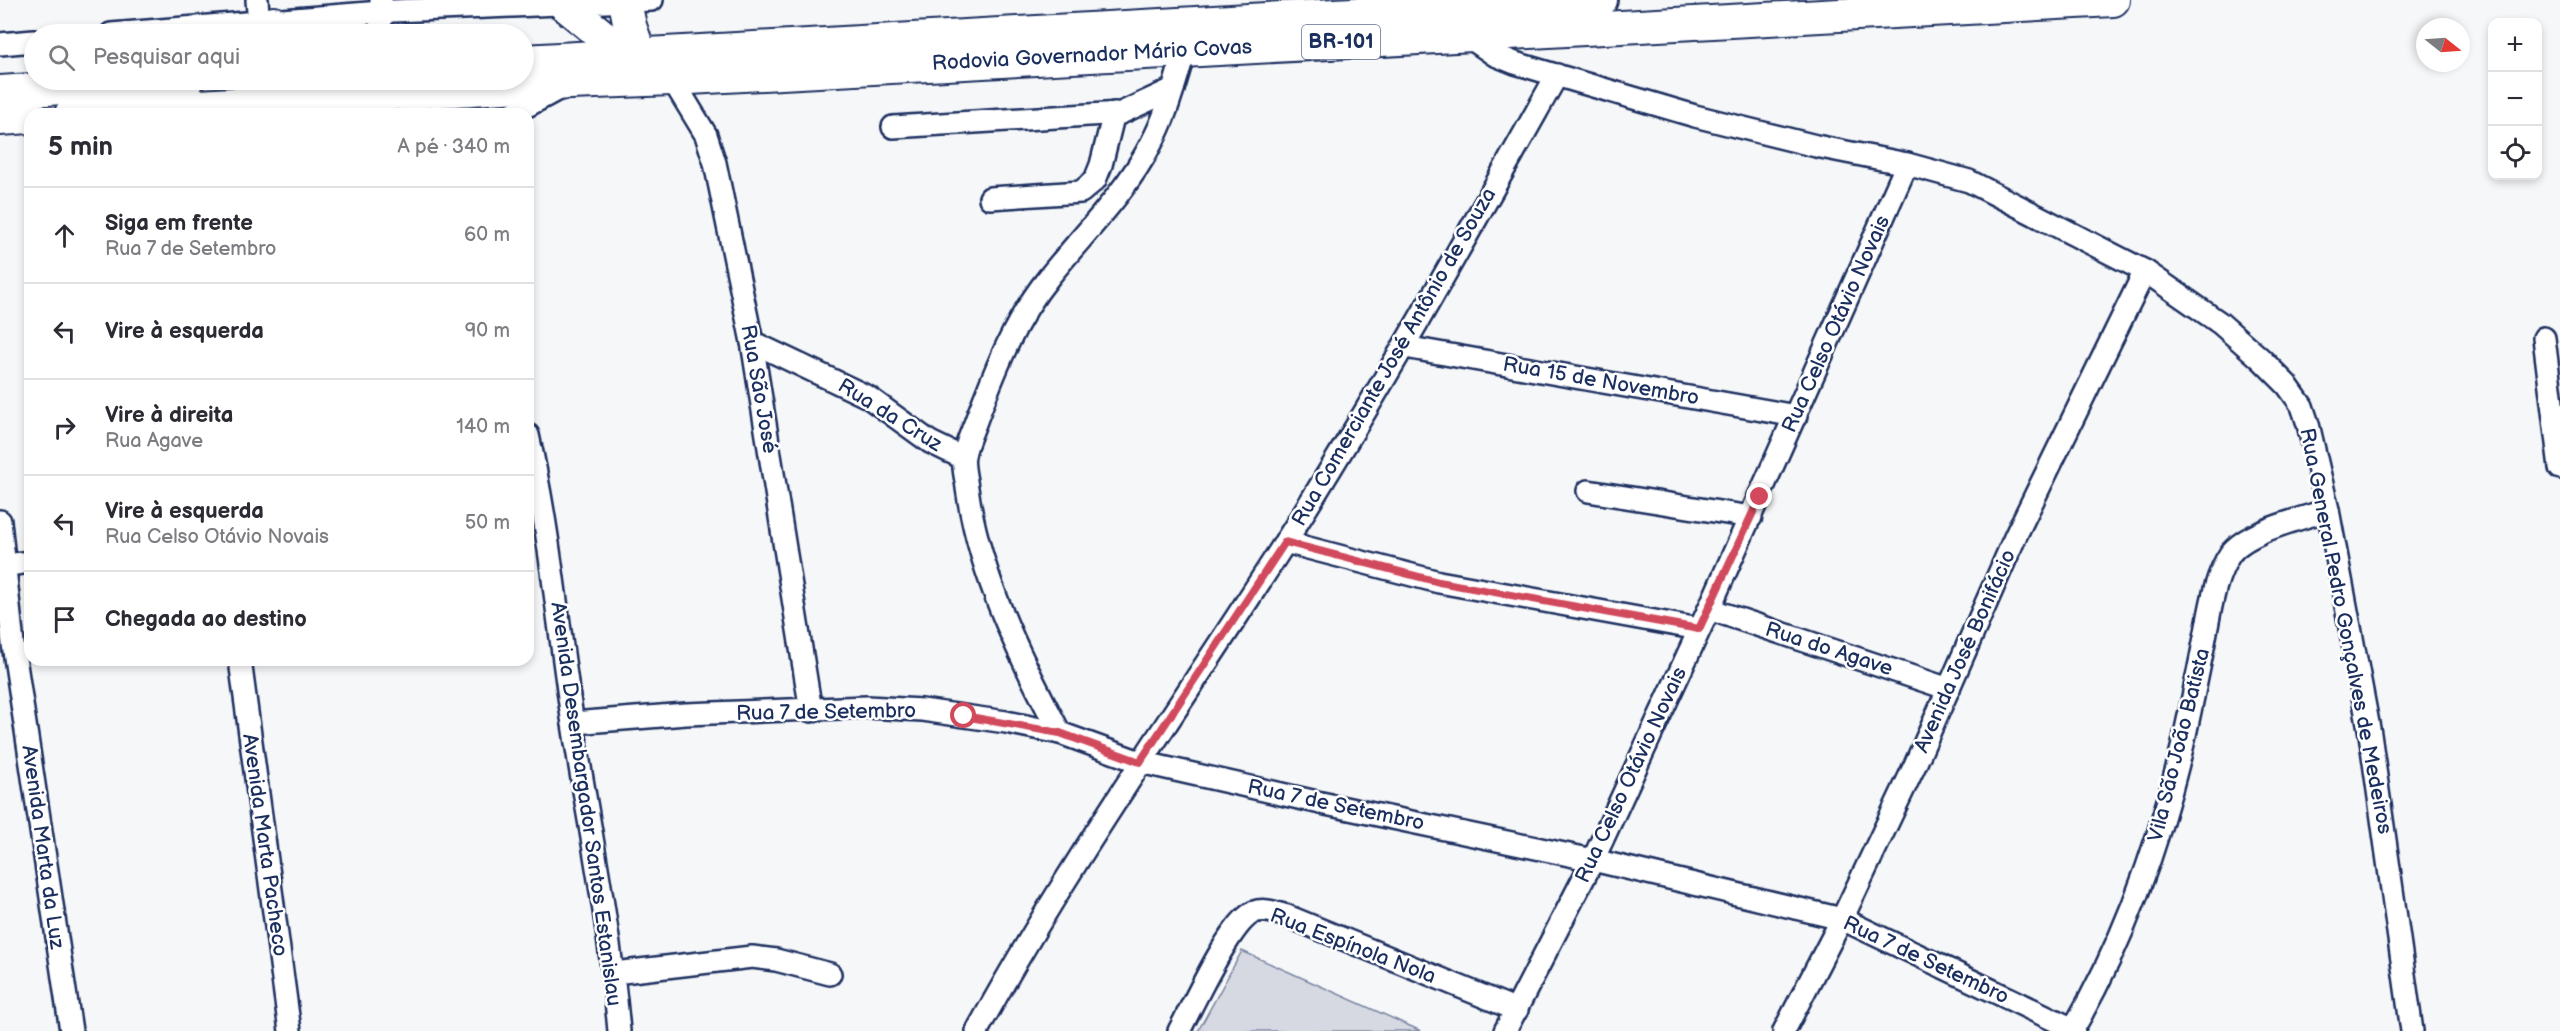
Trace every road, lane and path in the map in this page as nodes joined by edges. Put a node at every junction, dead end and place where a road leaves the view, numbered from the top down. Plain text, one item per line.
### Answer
1 (1601, 0) edge
2 (2113, 0) edge
3 (639, 1) edge
4 (565, 5) junction
5 (381, 7) edge
6 (1370, 7) edge
7 (1306, 9) edge
8 (266, 20) edge
9 (222, 24) edge
10 (380, 24) edge
11 (1466, 35) junction
12 (24, 42) edge
13 (0, 44) edge
14 (1185, 50) junction
15 (633, 55) junction
16 (534, 60) edge
17 (1557, 75) junction
18 (672, 79) junction
19 (570, 83) junction
20 (534, 88) edge
21 (1173, 89) junction
22 (31, 90) edge
23 (516, 90) edge
24 (0, 92) edge
25 (409, 104) edge
26 (250, 108) edge
27 (523, 108) edge
28 (1114, 113) junction
29 (24, 117) edge
30 (0, 119) edge
31 (893, 127) dead end
32 (1907, 164) junction
33 (990, 198) dead end
34 (2145, 271) junction
35 (2544, 338) dead end
36 (752, 342) junction
37 (1405, 347) junction
38 (1796, 416) junction
39 (963, 458) junction
40 (2560, 468) edge
41 (1588, 491) dead end
42 (535, 497) edge
43 (2328, 510) junction
44 (1751, 517) junction
45 (0, 521) edge
46 (1285, 542) junction
47 (24, 563) edge
48 (2, 566) edge
49 (1709, 609) junction
50 (1699, 629) junction
51 (241, 666) edge
52 (1949, 689) junction
53 (811, 711) junction
54 (573, 723) junction
55 (1060, 733) junction
56 (1140, 762) junction
57 (1593, 860) junction
58 (1842, 919) junction
59 (614, 973) junction
60 (830, 974) dead end
61 (1517, 1010) junction
62 (2073, 1030) edge
63 (70, 1031) edge
64 (290, 1031) edge
65 (619, 1031) edge
66 (977, 1031) edge
67 (1179, 1031) edge
68 (1505, 1031) edge
69 (1784, 1031) edge
70 (2412, 1031) edge

1 - 6 highway, Rodovia Governador Mário Covas / BR-101
2 - 11 highway, Rodovia Governador Mário Covas / BR-101
3 - 4 street
3 - 15 highway
4 - 5 street
4 - 15 highway
5 - 8 street
5 - 10 street
6 - 7 highway, Rodovia Governador Mário Covas / BR-101
7 - 15 highway, Rodovia Governador Mário Covas / BR-101
8 - 9 street
11 - 14 highway, Rodovia Governador Mário Covas / BR-101
11 - 17 street, Rua General Pedro Gonçalves de Medeiros
12 - 13 street
14 - 18 highway, Rodovia Governador Mário Covas / BR-101
14 - 21 street
15 - 16 highway, Rodovia Governador Mário Covas / BR-101
17 - 32 street, Rua General Pedro Gonçalves de Medeiros
17 - 37 street, Rua Comerciante José Antônio de Souza
18 - 19 highway, Rodovia Governador Mário Covas / BR-101
18 - 36 street, Rua São José
19 - 20 highway, Rodovia Governador Mário Covas / BR-101
19 - 27 street
21 - 28 street
21 - 39 street
22 - 24 highway
23 - 25 highway, Rodovia Governador Mário Covas / BR-101
25 - 26 highway, Rodovia Governador Mário Covas / BR-101
28 - 31 street
28 - 33 street
29 - 30 highway
32 - 34 street, Rua General Pedro Gonçalves de Medeiros
32 - 38 street, Rua Celso Otávio Novais
34 - 43 street, Rua General Pedro Gonçalves de Medeiros
34 - 52 street, Avenida José Bonifácio
35 - 40 street
36 - 39 street, Rua da Cruz
36 - 53 street, Rua São José
37 - 38 street, Rua 15 de Novembro
37 - 46 street, Rua Comerciante José Antônio de Souza
38 - 44 street, Rua Celso Otávio Novais
39 - 55 street
41 - 44 street
42 - 54 street, Avenida Desembargador Santos Estanislau
43 - 62 street, Vila São João Batista
43 - 70 street, Rua General Pedro Gonçalves de Medeiros
44 - 49 street, Rua Celso Otávio Novais
45 - 48 street, Avenida Marta da Luz
46 - 50 street
46 - 56 street, Rua Comerciante José Antônio de Souza
47 - 48 street
48 - 63 street, Avenida Marta da Luz
49 - 50 street, Rua Celso Otávio Novais
49 - 52 street, Rua do Agave
50 - 57 street, Rua Celso Otávio Novais
51 - 64 street, Avenida Marta Pacheco
52 - 58 street, Avenida José Bonifácio
53 - 54 street, Rua 7 de Setembro
53 - 55 street, Rua 7 de Setembro
54 - 59 street, Avenida Desembargador Santos Estanislau
55 - 56 street, Rua 7 de Setembro
56 - 57 street, Rua 7 de Setembro
56 - 66 street, Rua Comerciante José Antônio de Souza
57 - 58 street, Rua 7 de Setembro
57 - 61 street, Rua Celso Otávio Novais
58 - 62 street, Rua 7 de Setembro
58 - 69 street, Avenida José Bonifácio
59 - 60 street
59 - 65 street, Avenida Desembargador Santos Estanislau
61 - 67 street, Rua Espínola Nola
61 - 68 street, Rua Celso Otávio Novais

